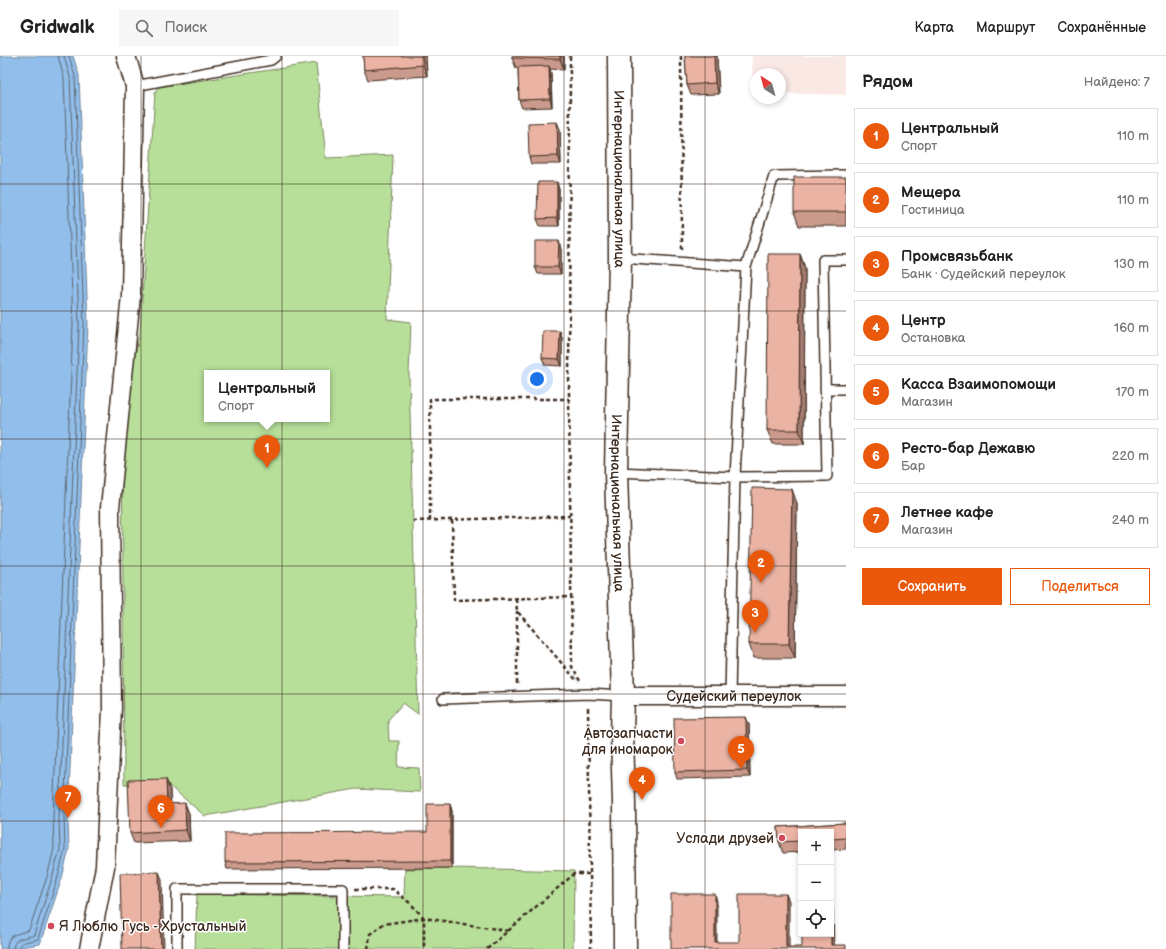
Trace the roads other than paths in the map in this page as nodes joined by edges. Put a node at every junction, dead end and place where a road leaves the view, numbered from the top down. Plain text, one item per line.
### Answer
1 (126, 56) edge
2 (276, 56) edge
3 (619, 56) edge
4 (135, 86) junction
5 (846, 175) edge
6 (620, 258) junction
7 (846, 260) edge
8 (746, 266) junction
9 (825, 389) junction
10 (846, 389) edge
11 (616, 472) junction
12 (735, 478) junction
13 (730, 695) junction
14 (623, 696) junction
15 (846, 696) edge
16 (443, 699) dead end
17 (89, 949) edge
18 (177, 949) edge
19 (343, 949) edge
20 (625, 949) edge

1 - 4 street
2 - 4 lane
3 - 6 main road, Интернациональная улица
4 - 17 street
5 - 8 lane
6 - 8 lane
6 - 11 main road, Интернациональная улица
7 - 9 lane
8 - 12 lane
9 - 10 lane
9 - 12 lane
11 - 12 lane
11 - 14 main road, Интернациональная улица
12 - 13 lane
13 - 14 street, Судейский переулок
13 - 15 street, Судейский переулок
14 - 16 lane
14 - 20 main road, Интернациональная улица
18 - 19 lane

